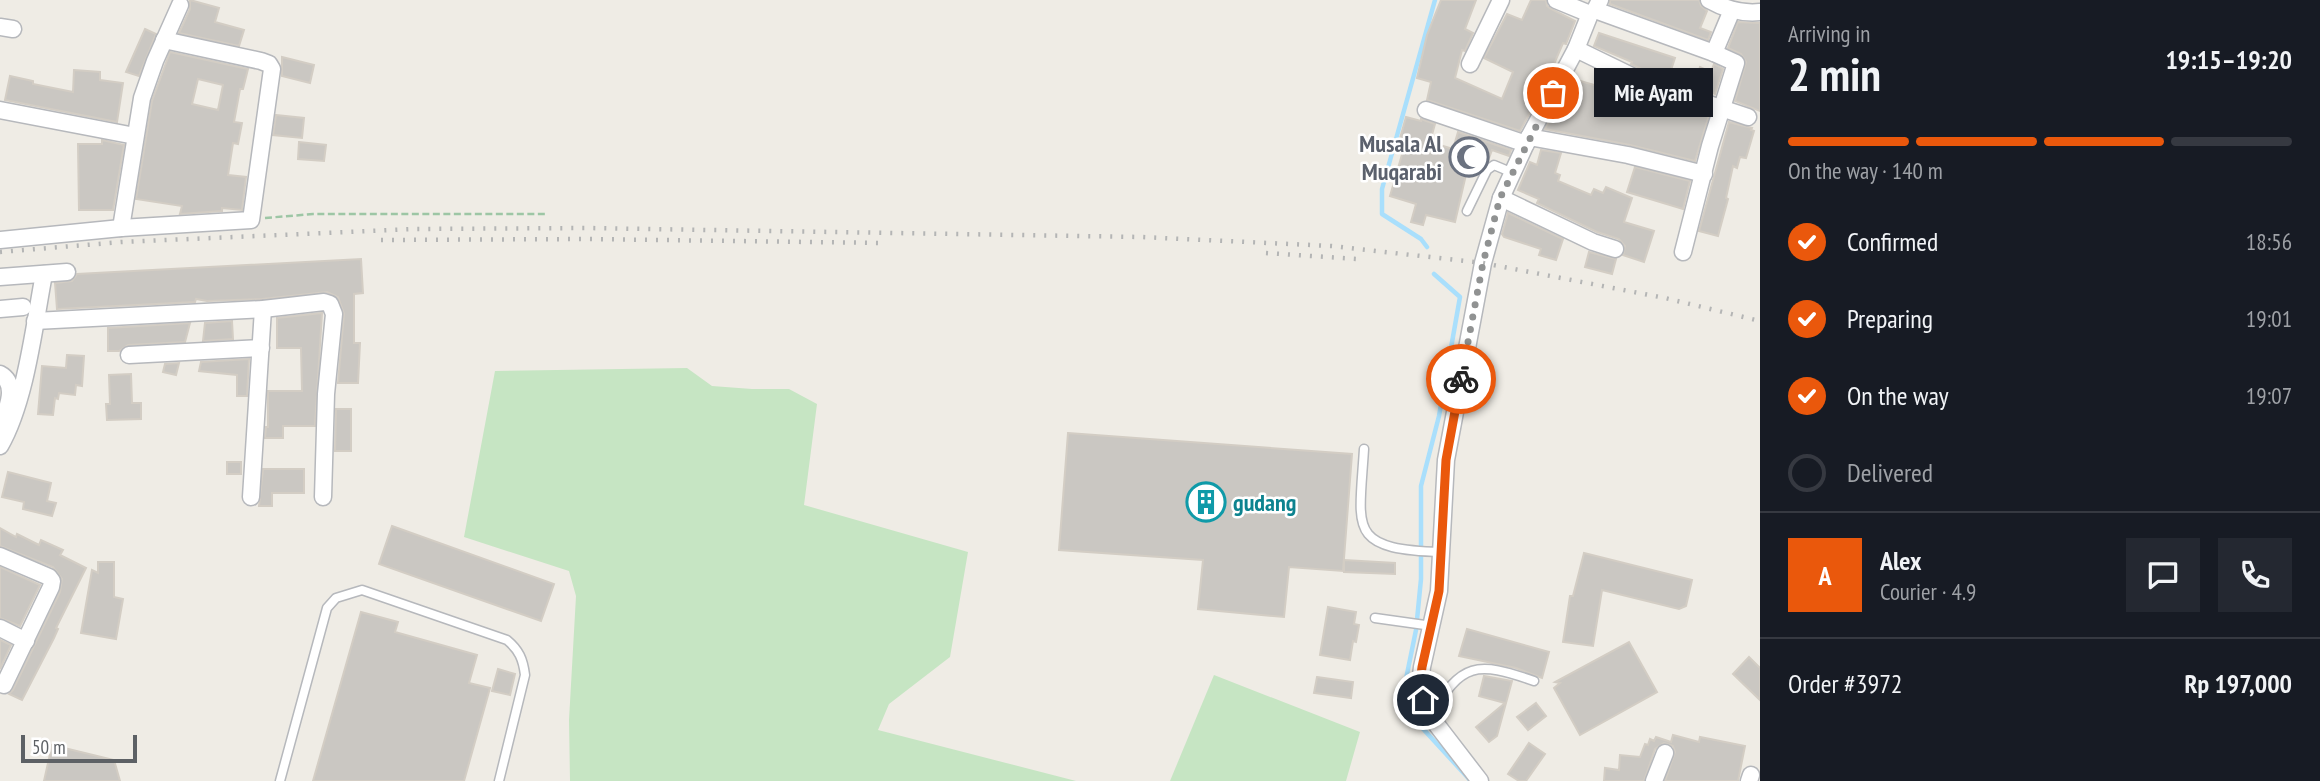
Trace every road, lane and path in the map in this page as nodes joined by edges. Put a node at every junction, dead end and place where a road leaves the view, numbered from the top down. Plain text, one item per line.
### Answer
1 (1501, 0) edge
2 (1556, 0) edge
3 (1709, 0) edge
4 (180, 5) dead end
5 (1595, 8) edge
6 (1732, 10) junction
7 (1760, 12) edge
8 (164, 40) junction
9 (1576, 49) junction
10 (1714, 53) junction
11 (1470, 64) dead end
12 (1721, 108) junction
13 (0, 110) edge
14 (1426, 110) dead end
15 (1748, 117) dead end
16 (135, 136) junction
17 (1528, 141) junction
18 (1513, 173) junction
19 (1704, 174) junction
20 (1500, 198) junction
21 (1467, 212) dead end
22 (547, 214) dead end
23 (251, 220) junction
24 (121, 228) junction
25 (0, 240) edge
26 (1615, 249) dead end
27 (1683, 252) dead end
28 (67, 272) dead end
29 (44, 274) junction
30 (0, 277) edge
31 (23, 307) dead end
32 (0, 309) edge
33 (263, 309) junction
34 (35, 321) junction
35 (261, 348) junction
36 (129, 355) dead end
37 (0, 374) edge
38 (0, 422) edge
39 (0, 446) edge
40 (1364, 449) dead end
41 (251, 497) dead end
42 (323, 497) dead end
43 (1438, 552) junction
44 (0, 556) edge
45 (1375, 618) dead end
46 (1429, 625) junction
47 (0, 628) edge
48 (26, 641) junction
49 (1534, 681) dead end
50 (4, 685) dead end
51 (1430, 716) junction
52 (1665, 753) dead end
53 (280, 781) edge
54 (499, 781) edge
55 (1480, 781) edge
56 (1654, 781) edge

1 - 11 street
2 - 5 street
3 - 6 street
4 - 8 street
5 - 9 street
5 - 10 street
6 - 7 street
6 - 10 street
8 - 16 street
8 - 23 street
9 - 12 street
9 - 17 street
10 - 12 street
12 - 15 street
12 - 19 street
13 - 16 street
14 - 17 street
16 - 24 street
17 - 18 street
17 - 19 street
18 - 20 street
18 - 21 lane
19 - 27 street
20 - 26 street
20 - 43 street
22 - 23 path
23 - 24 street
24 - 25 street
28 - 29 street
29 - 30 street
29 - 34 street
31 - 32 street
33 - 34 street
33 - 35 street
33 - 42 street
34 - 39 street
35 - 36 street
35 - 41 street
37 - 38 street
40 - 43 lane
43 - 46 street
44 - 48 street
45 - 46 lane
46 - 51 street
47 - 48 street
48 - 50 street
49 - 51 lane
51 - 55 street
52 - 56 street
53 - 54 lane

